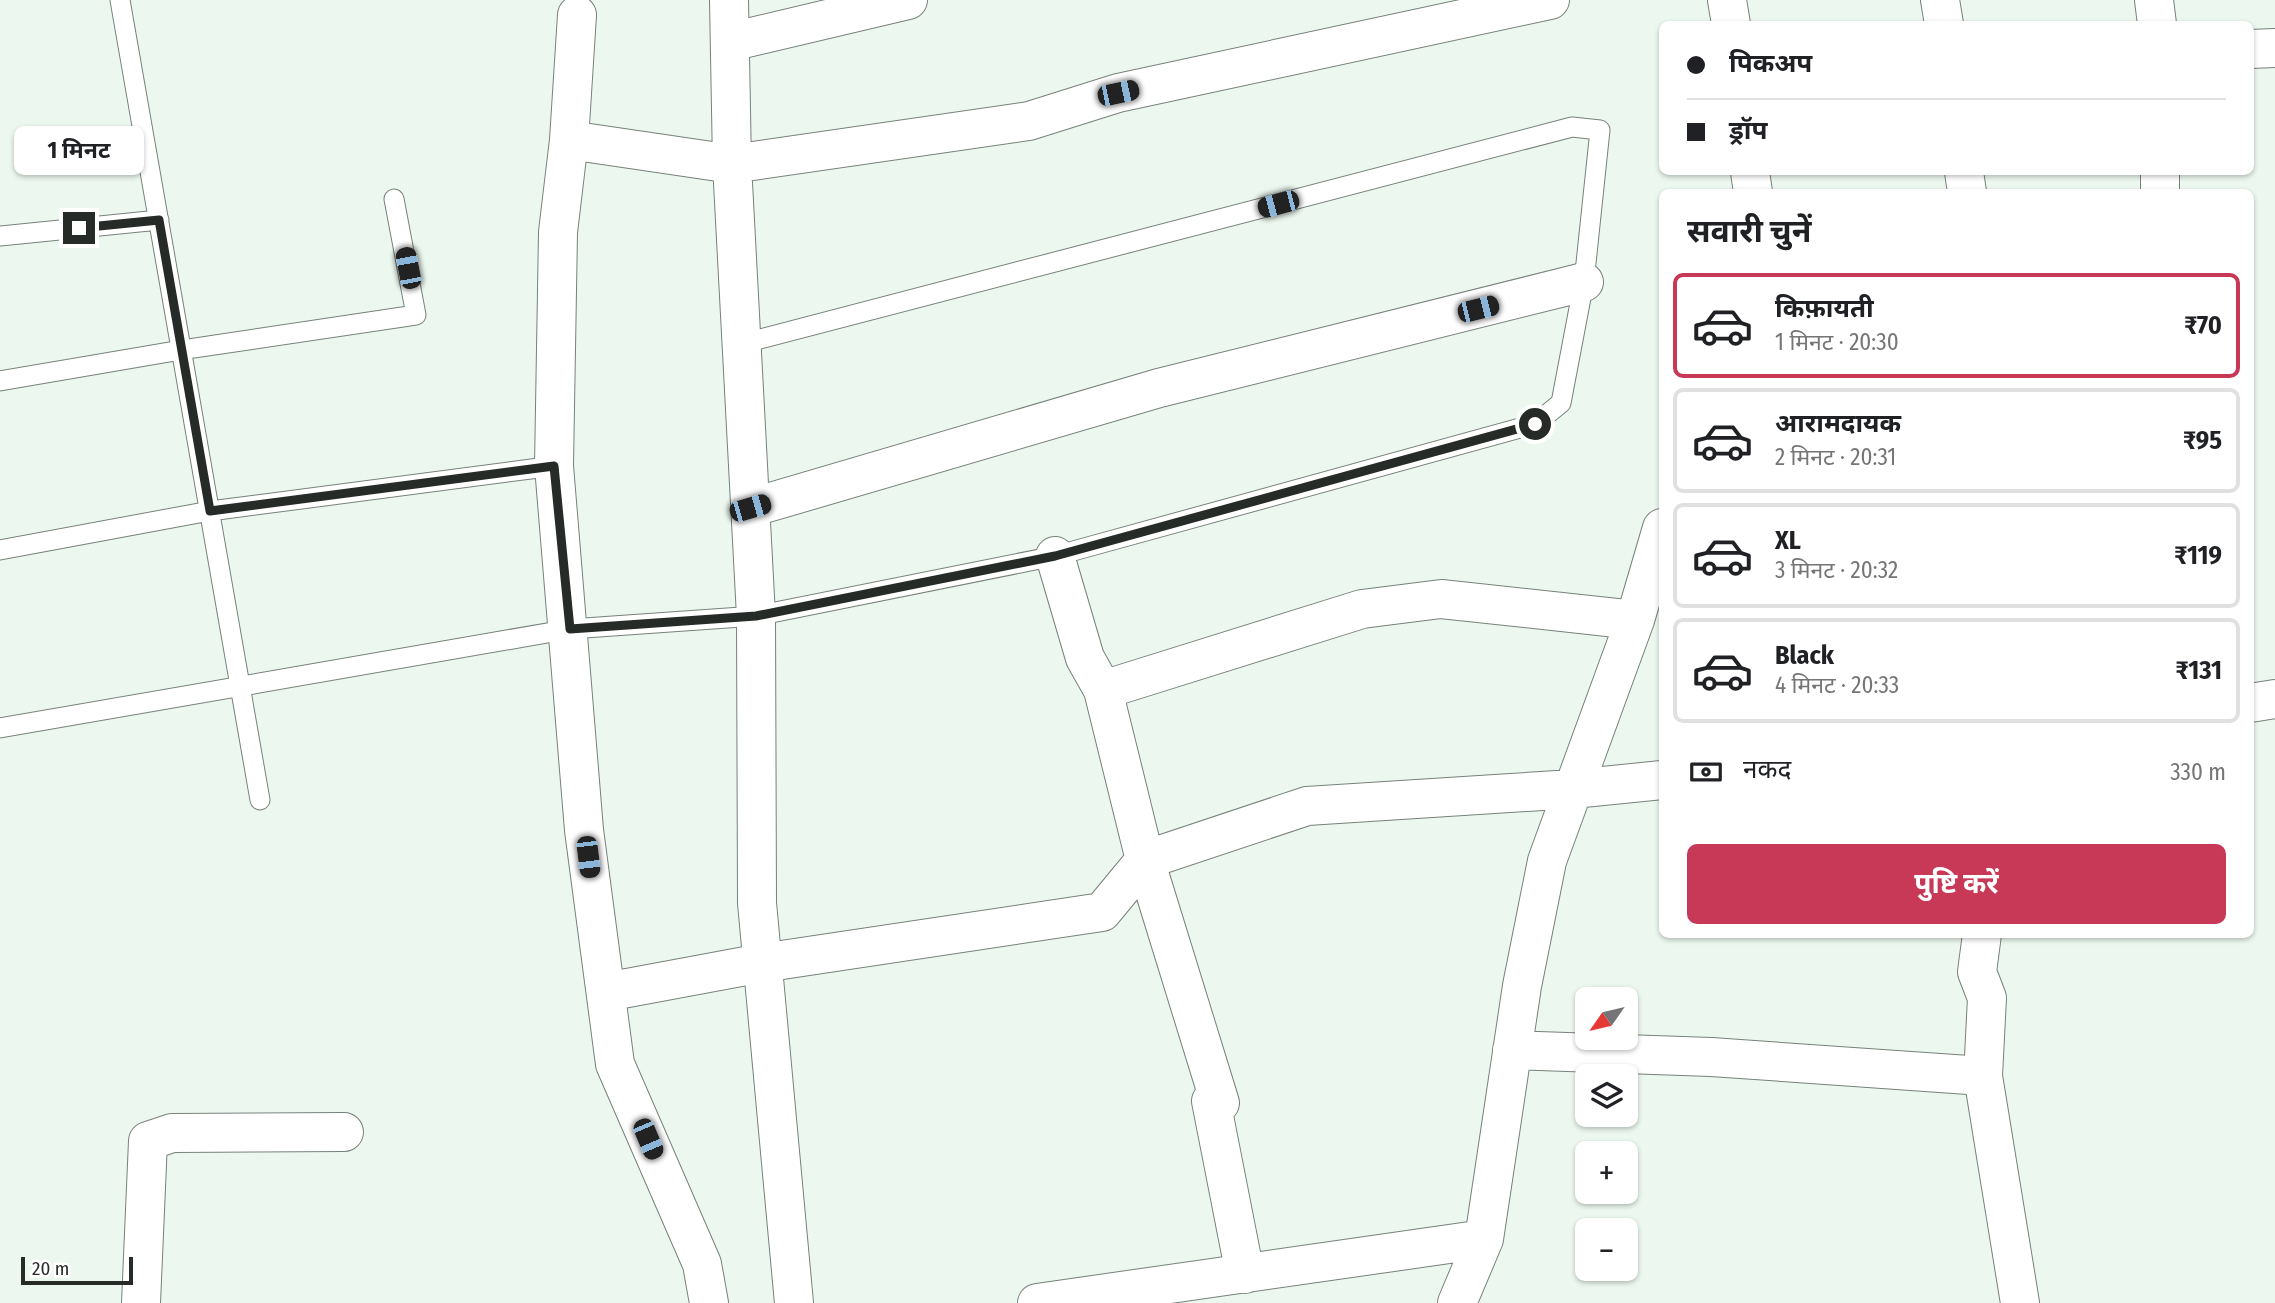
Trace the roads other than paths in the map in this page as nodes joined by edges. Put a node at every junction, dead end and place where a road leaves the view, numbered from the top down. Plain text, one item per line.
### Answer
1 (120, 0) edge
2 (729, 0) edge
3 (908, 0) edge
4 (1550, 0) edge
5 (1727, 0) edge
6 (1940, 0) edge
7 (2154, 0) edge
8 (577, 15) dead end
9 (1730, 21) edge
10 (1944, 21) edge
11 (2157, 21) edge
12 (730, 42) junction
13 (2275, 48) edge
14 (2254, 49) edge
15 (569, 140) junction
16 (732, 164) junction
17 (394, 198) dead end
18 (159, 220) junction
19 (0, 236) edge
20 (1584, 282) junction
21 (741, 344) junction
22 (181, 350) junction
23 (0, 381) edge
24 (554, 466) junction
25 (750, 508) junction
26 (210, 511) junction
27 (1659, 538) edge
28 (0, 550) edge
29 (1055, 556) junction
30 (756, 616) junction
31 (1635, 620) junction
32 (570, 629) junction
33 (240, 685) junction
34 (1103, 690) junction
35 (2275, 699) edge
36 (2254, 702) edge
37 (0, 728) edge
38 (1659, 780) edge
39 (1573, 789) junction
40 (260, 800) dead end
41 (1145, 860) junction
42 (1981, 938) edge
43 (762, 963) junction
44 (606, 992) junction
45 (1512, 1050) junction
46 (1983, 1076) junction
47 (344, 1132) dead end
48 (1484, 1239) junction
49 (1245, 1274) junction
50 (1124, 1297) edge
51 (141, 1303) edge
52 (689, 1303) edge
53 (709, 1303) edge
54 (794, 1303) edge
55 (1037, 1303) edge
56 (1457, 1303) edge
57 (2020, 1303) edge

1 - 18 lane
2 - 12 street
3 - 12 street
4 - 16 street
5 - 9 street
6 - 10 street
7 - 11 street
8 - 15 street
12 - 16 street
13 - 14 street
15 - 16 street
15 - 24 street
16 - 21 street
17 - 22 lane
18 - 19 lane
18 - 22 lane
20 - 21 lane
20 - 25 street
20 - 29 lane
21 - 25 street
22 - 23 lane
22 - 26 lane
24 - 26 lane
24 - 32 street
25 - 30 street
26 - 28 lane
26 - 33 lane
27 - 31 street
29 - 30 lane
29 - 34 street
30 - 32 lane
30 - 43 street
31 - 34 street
31 - 39 street
32 - 33 lane
32 - 44 street
33 - 37 lane
33 - 40 lane
34 - 41 street
35 - 36 street
38 - 39 street
39 - 41 street
39 - 45 street
41 - 43 street
41 - 49 street
42 - 46 street
43 - 44 street
43 - 54 street
44 - 53 street
45 - 46 street
45 - 48 street
46 - 57 street
47 - 51 street
48 - 49 street
48 - 56 street
49 - 50 street
50 - 55 street
52 - 53 street

